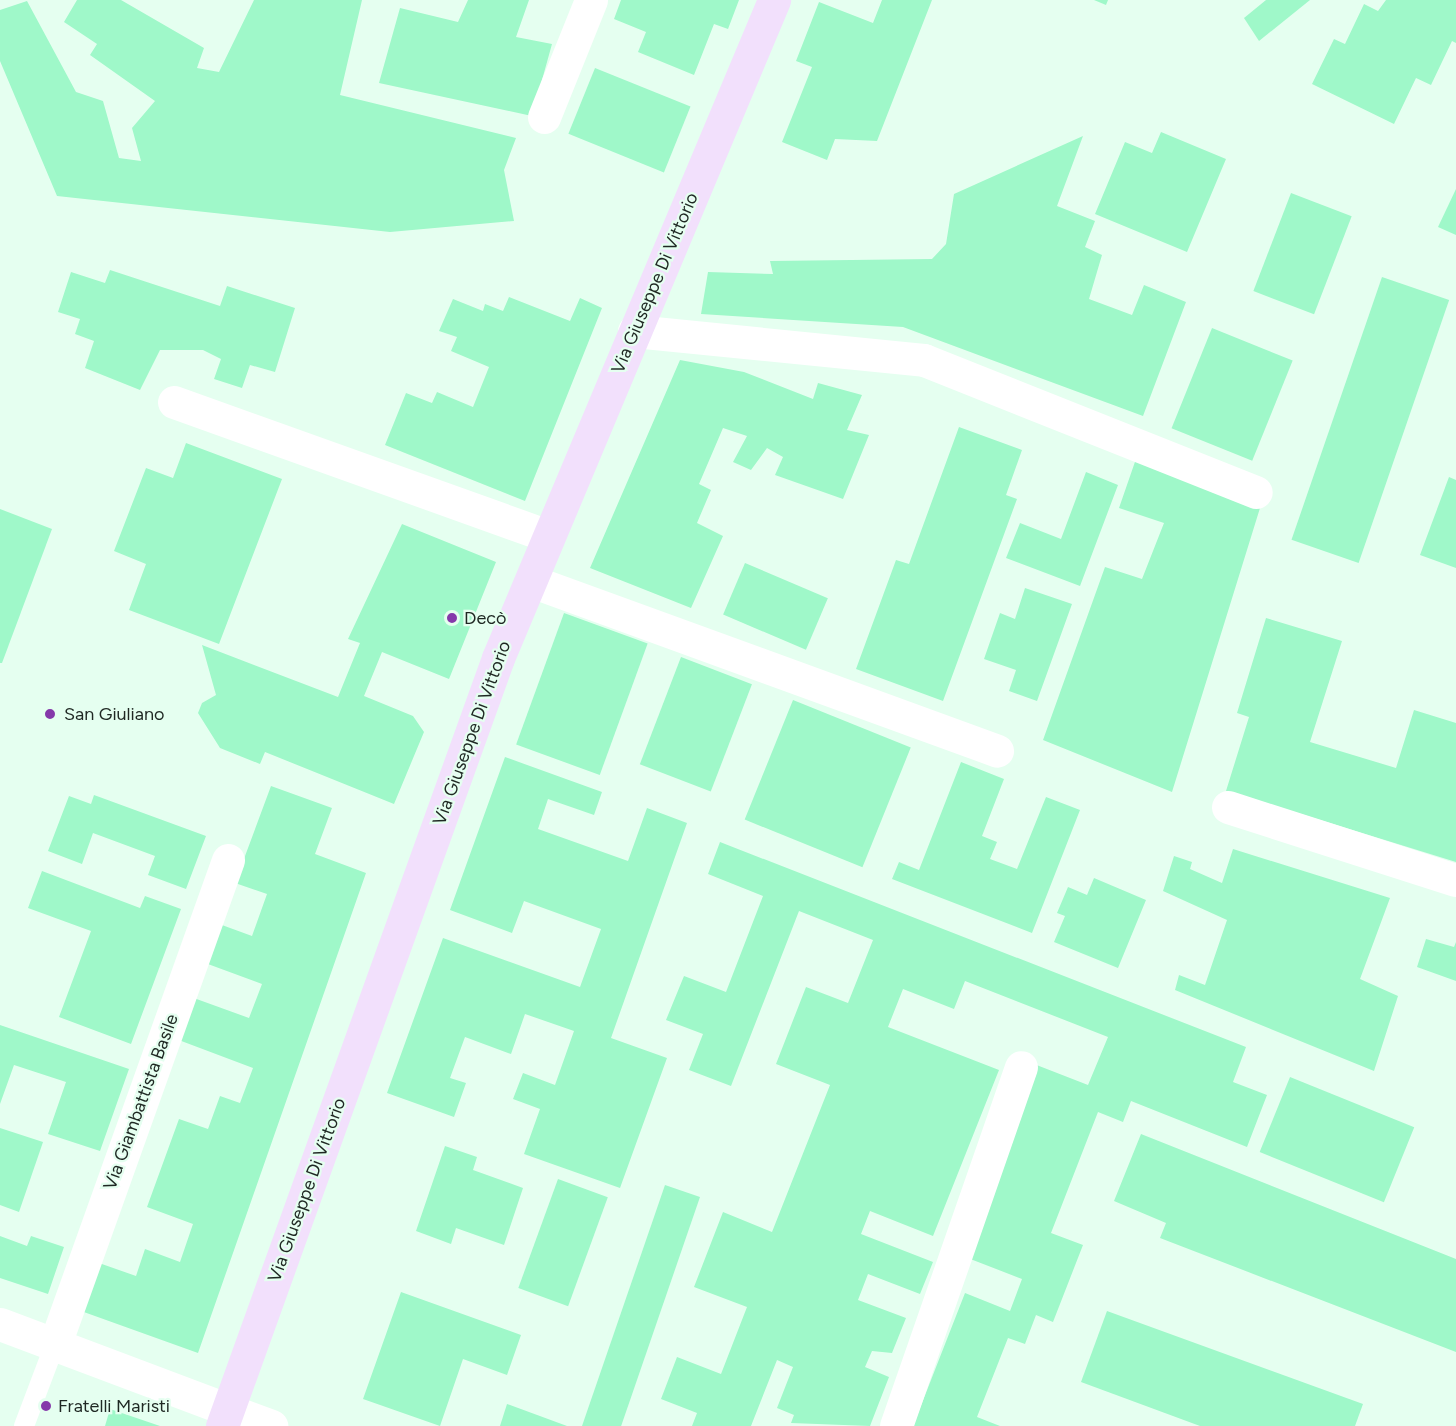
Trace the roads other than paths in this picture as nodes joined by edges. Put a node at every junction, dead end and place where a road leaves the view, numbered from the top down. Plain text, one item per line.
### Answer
1 (591, 0) edge
2 (774, 0) edge
3 (544, 117) dead end
4 (634, 331) junction
5 (174, 402) dead end
6 (1256, 492) dead end
7 (549, 536) junction
8 (531, 580) junction
9 (997, 751) dead end
10 (1228, 807) dead end
11 (228, 860) dead end
12 (1456, 880) edge
13 (1021, 1067) dead end
14 (0, 1324) edge
15 (55, 1344) junction
16 (225, 1418) edge
17 (24, 1426) edge
18 (272, 1426) edge
19 (896, 1426) edge

1 - 3 street
2 - 4 street, Via Giuseppe Di Vittorio
4 - 6 street
4 - 7 street, Via Giuseppe Di Vittorio
5 - 7 street
7 - 8 street, Via Giuseppe Di Vittorio
8 - 9 street
8 - 16 street, Via Giuseppe Di Vittorio
10 - 12 street
11 - 15 street, Via Giambattista Basile
13 - 19 street
14 - 15 street
15 - 16 street
15 - 17 lane
16 - 18 street

